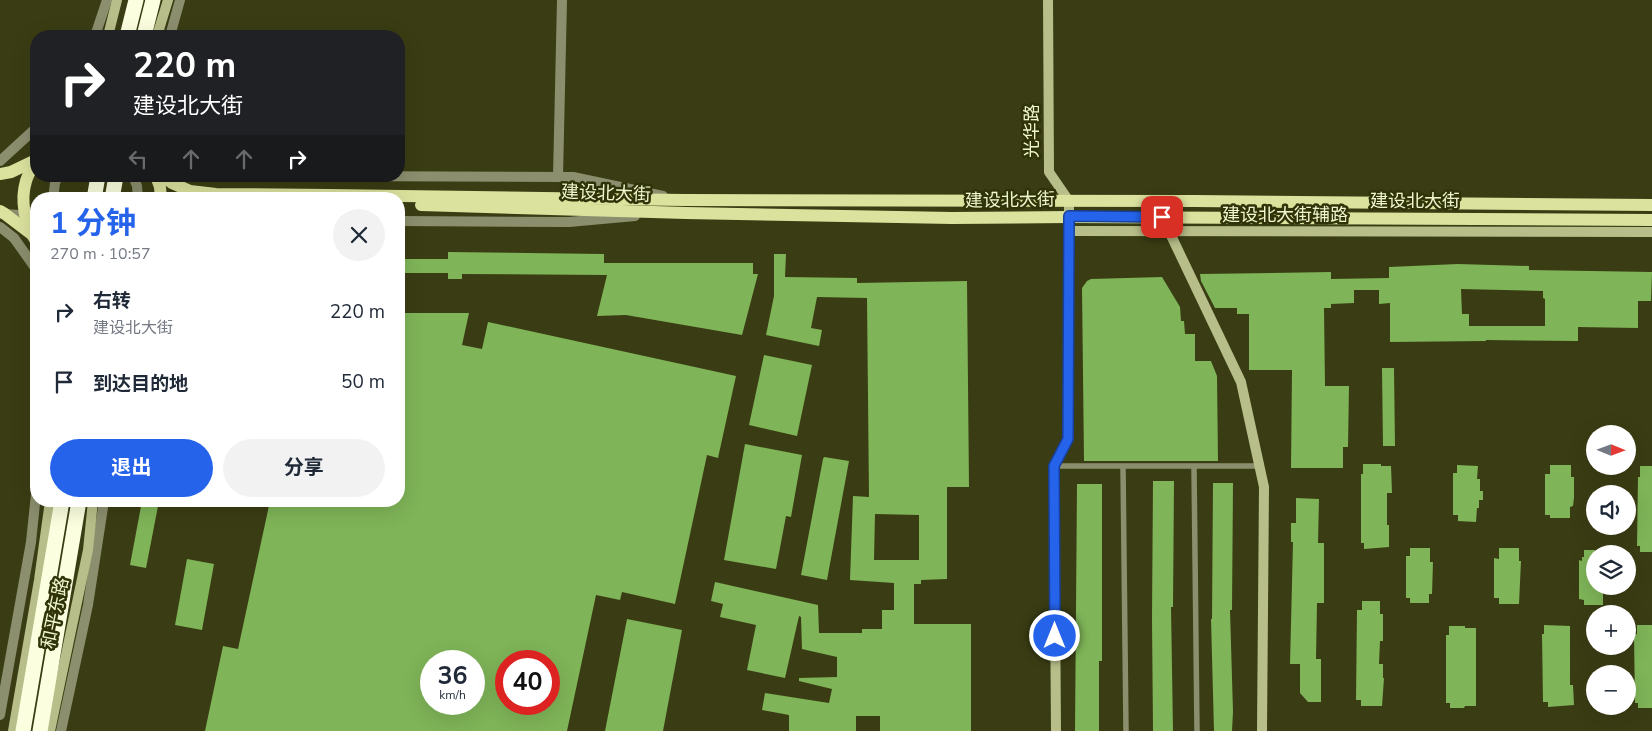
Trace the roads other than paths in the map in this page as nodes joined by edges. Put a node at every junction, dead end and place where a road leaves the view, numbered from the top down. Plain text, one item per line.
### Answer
1 (107, 0) edge
2 (117, 0) edge
3 (136, 0) edge
4 (153, 0) edge
5 (168, 0) edge
6 (180, 0) edge
7 (562, 0) edge
8 (1048, 0) edge
9 (97, 30) edge
10 (110, 30) edge
11 (128, 30) edge
12 (146, 30) edge
13 (159, 30) edge
14 (172, 30) edge
15 (30, 134) edge
16 (0, 161) edge
17 (30, 163) edge
18 (30, 172) edge
19 (30, 172) edge
20 (0, 173) edge
21 (405, 176) edge
22 (558, 177) junction
23 (171, 182) edge
24 (199, 192) edge
25 (405, 197) edge
26 (684, 200) junction
27 (1069, 201) junction
28 (405, 204) edge
29 (1652, 206) edge
30 (679, 212) junction
31 (0, 213) edge
32 (30, 216) edge
33 (1069, 216) junction
34 (1162, 217) junction
35 (1652, 220) edge
36 (405, 221) edge
37 (0, 227) edge
38 (30, 228) edge
39 (1069, 231) junction
40 (1168, 231) junction
41 (1652, 232) edge
42 (30, 235) edge
43 (30, 261) edge
44 (1054, 466) junction
45 (1259, 466) junction
46 (1123, 467) junction
47 (1194, 467) junction
48 (35, 507) edge
49 (49, 507) edge
50 (61, 507) edge
51 (78, 507) edge
52 (92, 507) edge
53 (103, 507) edge
54 (0, 715) edge
55 (13, 731) edge
56 (23, 731) edge
57 (40, 731) edge
58 (50, 731) edge
59 (61, 731) edge
60 (1056, 731) edge
61 (1126, 731) edge
62 (1197, 731) edge
63 (1262, 731) edge

1 - 9 street
2 - 10 street
3 - 11 highway
4 - 12 highway
5 - 13 street
6 - 14 street
7 - 22 street
8 - 27 street, 光华路
15 - 16 street
17 - 20 main road, bridge
18 - 38 main road, bridge
19 - 20 street
21 - 22 street
22 - 26 street
23 - 24 main road, bridge
25 - 26 main road, bridge
26 - 27 main road
27 - 29 main road
27 - 33 street
28 - 30 main road, 建设北大街
30 - 33 main road, 建设北大街
30 - 36 street
31 - 32 street
31 - 42 main road, bridge
33 - 34 main road, 建设北大街
33 - 39 street
34 - 35 main road, 建设北大街
34 - 40 street
37 - 43 street
39 - 40 street, 建设北大街辅路
39 - 44 street
40 - 41 street, 建设北大街辅路
40 - 45 street
44 - 46 lane
44 - 60 street
45 - 47 lane
45 - 63 street
46 - 47 lane
46 - 61 lane
47 - 62 lane
48 - 54 street
49 - 55 street
50 - 56 highway, 和平东路
51 - 57 highway, 和平东路
52 - 58 street, 和平东路
53 - 59 street, 和平东路

